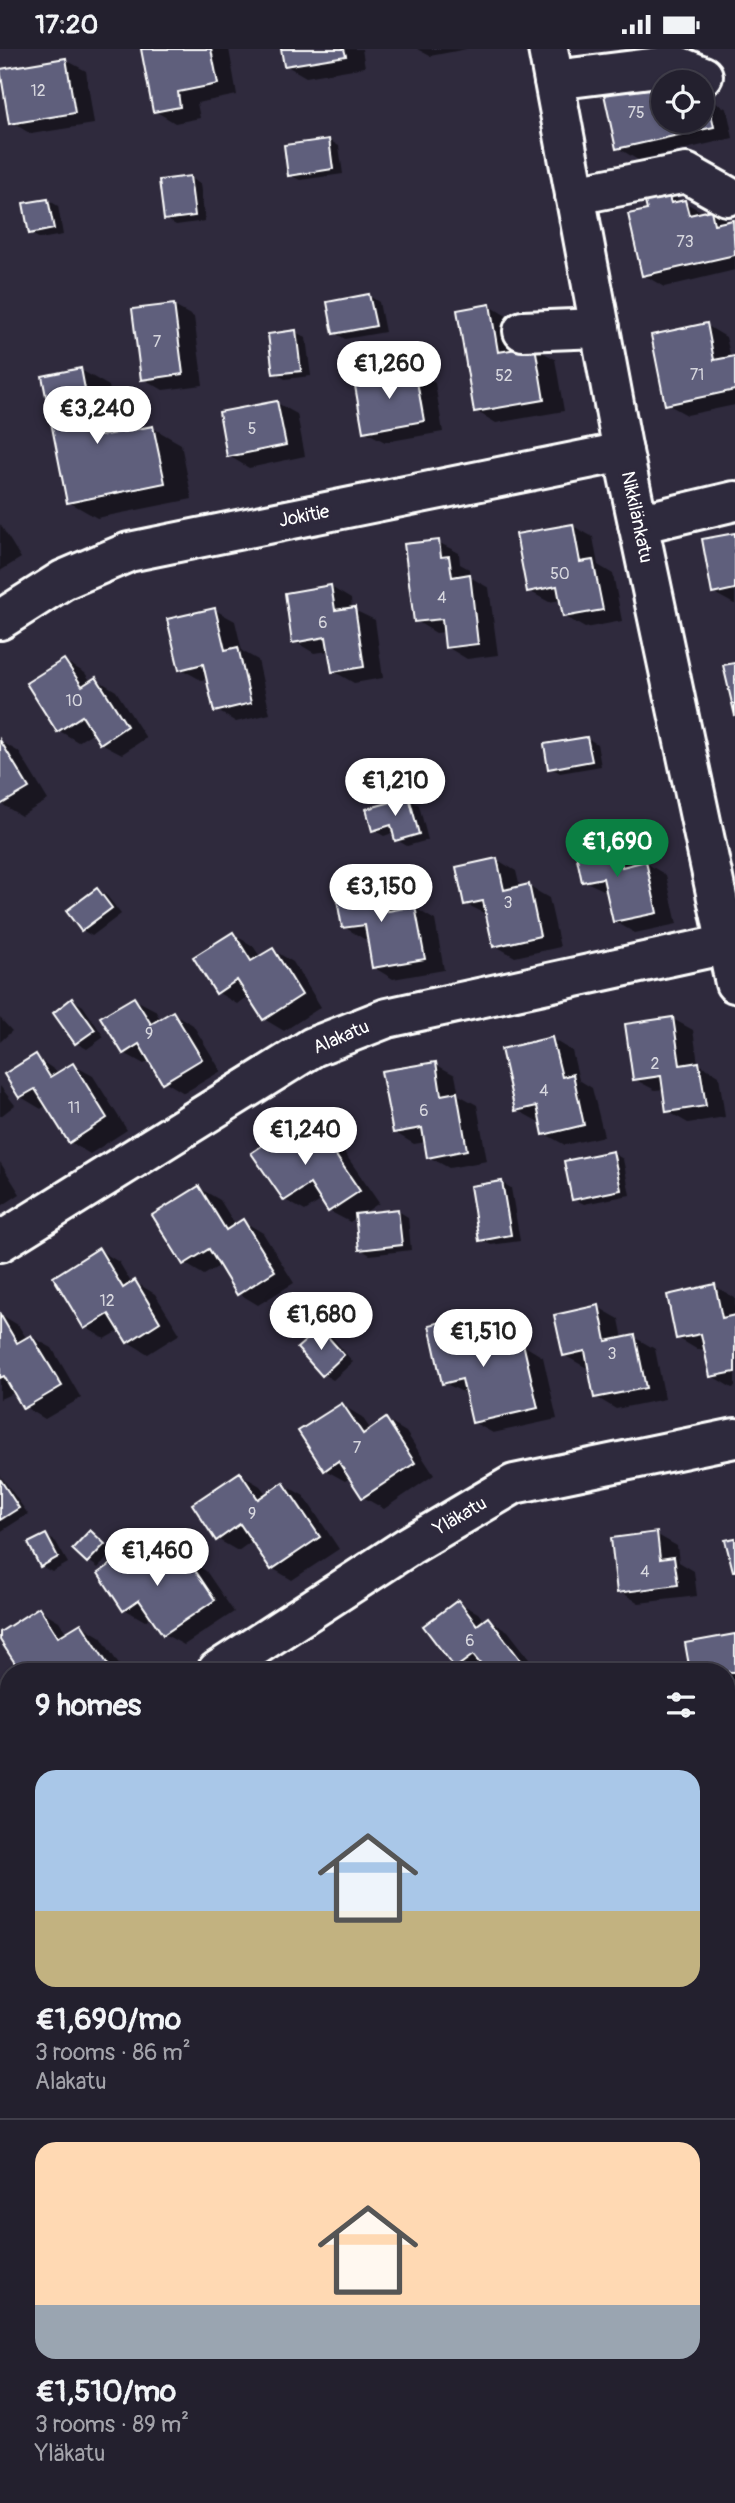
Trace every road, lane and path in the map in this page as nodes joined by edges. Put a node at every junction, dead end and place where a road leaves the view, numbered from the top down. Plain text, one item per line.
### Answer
1 (551, 65) edge
2 (688, 70) edge
3 (575, 195) junction
4 (727, 196) dead end
5 (600, 328) junction
6 (523, 331) dead end
7 (623, 452) junction
8 (735, 501) edge
9 (638, 524) junction
10 (0, 620) edge
11 (727, 944) junction
12 (735, 983) edge
13 (0, 1242) edge
14 (735, 1438) edge
15 (229, 1663) edge

1 - 2 street
1 - 3 street, Nikkilänkatu
3 - 4 street
3 - 5 street, Nikkilänkatu
5 - 6 street
5 - 7 street, Nikkilänkatu
7 - 9 street, Nikkilänkatu
7 - 10 street, Jokitie
8 - 9 street
9 - 11 street, Nikkilänkatu
11 - 12 street, Nikkilänkatu
11 - 13 street, Alakatu
14 - 15 street, Yläkatu

